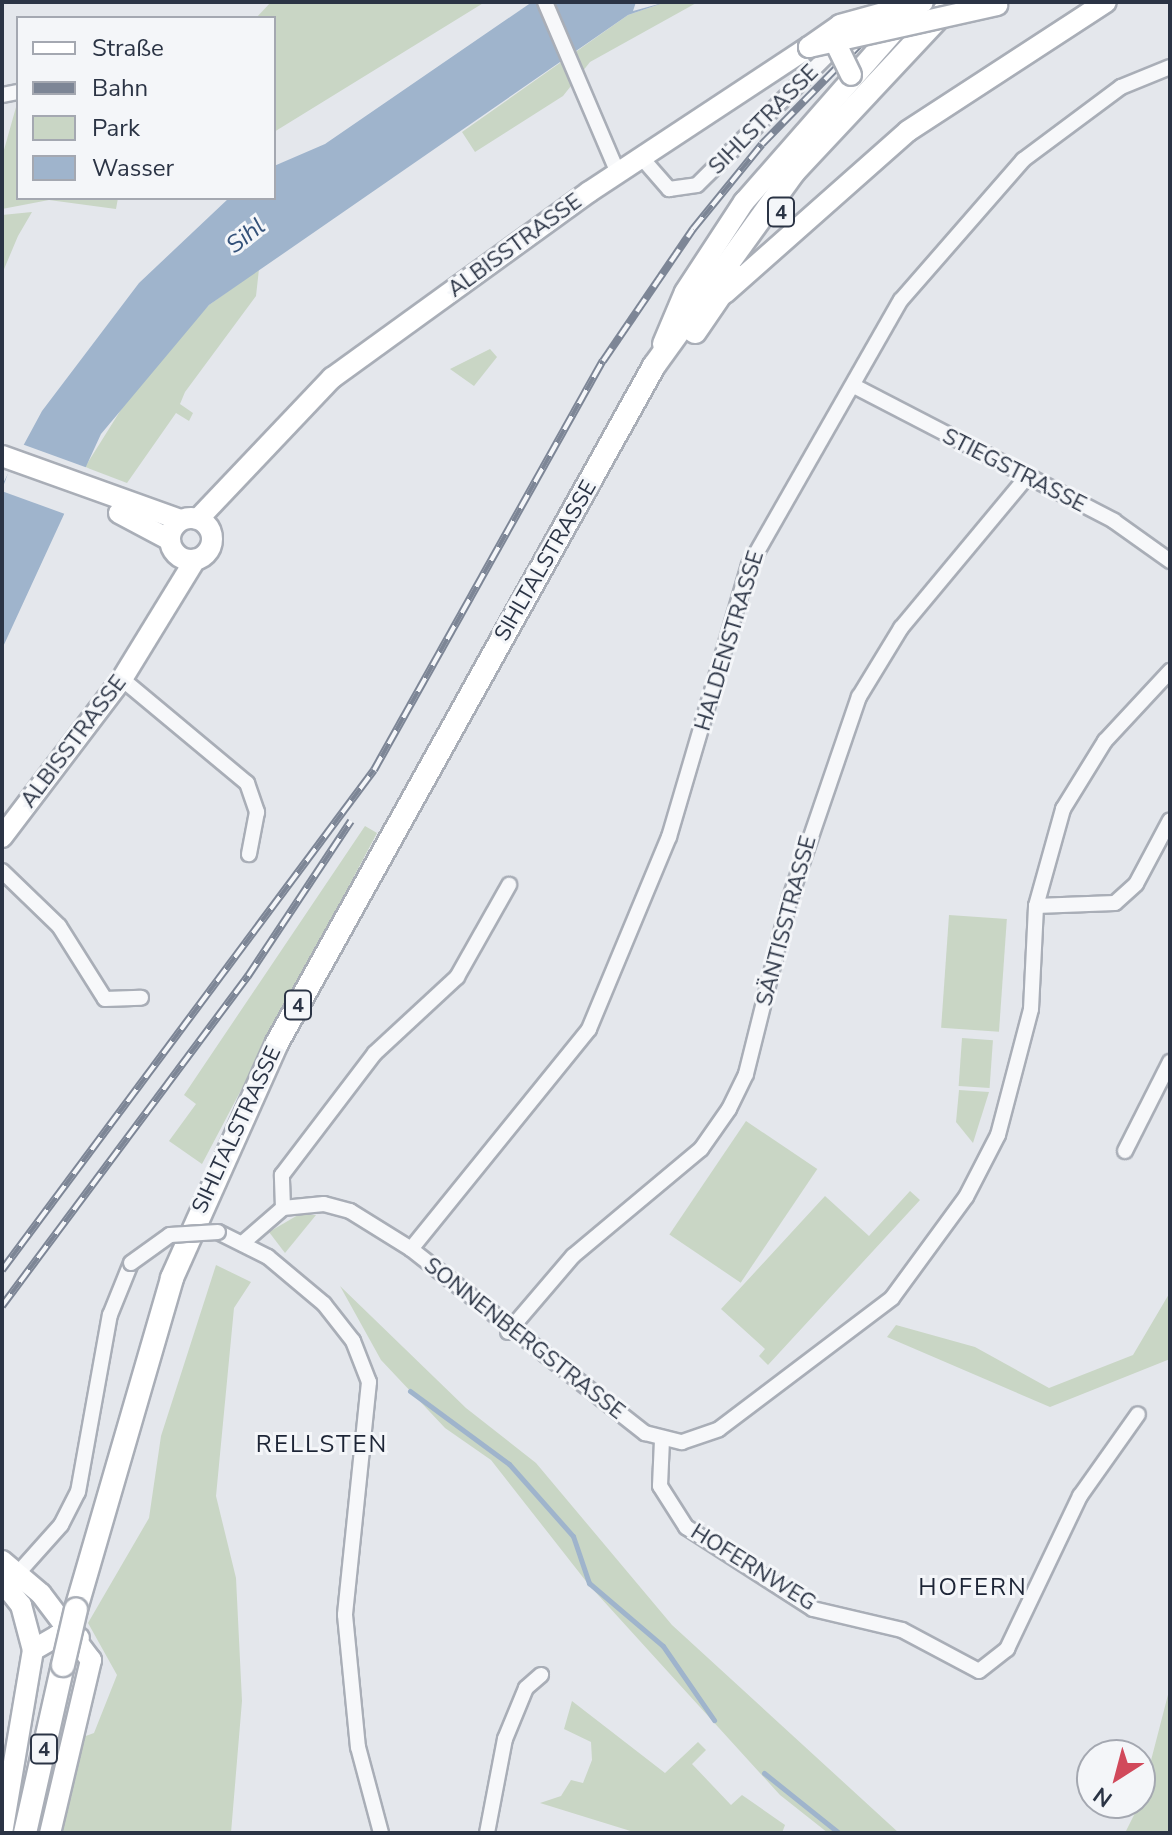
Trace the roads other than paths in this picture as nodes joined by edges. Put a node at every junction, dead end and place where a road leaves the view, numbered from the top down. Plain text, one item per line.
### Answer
1 (545, 2) edge
2 (879, 2) edge
3 (925, 2) edge
4 (953, 2) edge
5 (973, 2) edge
6 (1106, 2) edge
7 (998, 3) edge
8 (890, 32) junction
9 (837, 46) junction
10 (809, 47) junction
11 (1170, 67) edge
12 (851, 75) junction
13 (641, 157) junction
14 (618, 173) junction
15 (713, 304) junction
16 (654, 366) junction
17 (854, 386) junction
18 (614, 442) junction
19 (2, 456) edge
20 (2, 471) edge
21 (1026, 478) junction
22 (108, 503) junction
23 (197, 524) junction
24 (180, 551) junction
25 (1170, 561) edge
26 (1170, 671) edge
27 (122, 679) junction
28 (1170, 820) edge
29 (2, 837) edge
30 (249, 854) dead end
31 (2, 871) edge
32 (509, 885) dead end
33 (1036, 906) junction
34 (141, 998) dead end
35 (1170, 1062) edge
36 (1125, 1151) dead end
37 (283, 1208) junction
38 (245, 1241) junction
39 (411, 1249) junction
40 (508, 1332) junction
41 (1138, 1414) dead end
42 (662, 1440) junction
43 (8, 1575) edge
44 (79, 1638) junction
45 (33, 1650) junction
46 (541, 1675) dead end
47 (2, 1833) edge
48 (25, 1833) edge
49 (50, 1833) edge
50 (381, 1833) edge
51 (487, 1833) edge

1 - 14 street
2 - 13 street, SIHLSTRASSE
3 - 8 main road, bridge
3 - 10 main road, ALBISSTRASSE, bridge
4 - 16 main road, SIHLTALSTRASSE / 4
5 - 15 main road, SIHLTALSTRASSE / 4
6 - 15 main road
7 - 8 main road, bridge
8 - 9 main road, bridge
8 - 12 main road
9 - 10 main road, bridge
9 - 12 main road, bridge
10 - 13 main road, ALBISSTRASSE
11 - 17 street, HALDENSTRASSE
12 - 16 main road
13 - 14 main road, ALBISSTRASSE
14 - 23 main road, ALBISSTRASSE
15 - 18 main road, SIHLTALSTRASSE / 4
16 - 18 main road, SIHLTALSTRASSE / 4
17 - 21 street, STIEGSTRASSE
17 - 39 street, HALDENSTRASSE
18 - 48 main road, SIHLTALSTRASSE / 4, bridge
19 - 22 main road
20 - 22 main road
21 - 25 street, STIEGSTRASSE
21 - 40 street, SÄNTISSTRASSE
22 - 23 main road
22 - 24 main road
23 - 24 main road
23 - 24 main road
24 - 27 main road, ALBISSTRASSE
26 - 33 street
27 - 29 main road, ALBISSTRASSE
27 - 30 street
28 - 33 street
31 - 34 street
32 - 37 street
33 - 42 street
35 - 36 street
37 - 38 street
37 - 39 street, SONNENBERGSTRASSE
38 - 43 street, bridge
38 - 50 street
39 - 40 street, SONNENBERGSTRASSE
40 - 42 street, SONNENBERGSTRASSE
41 - 42 street, HOFERNWEG
43 - 44 main road
43 - 45 main road
44 - 45 main road
44 - 49 main road
45 - 47 main road
46 - 51 street

